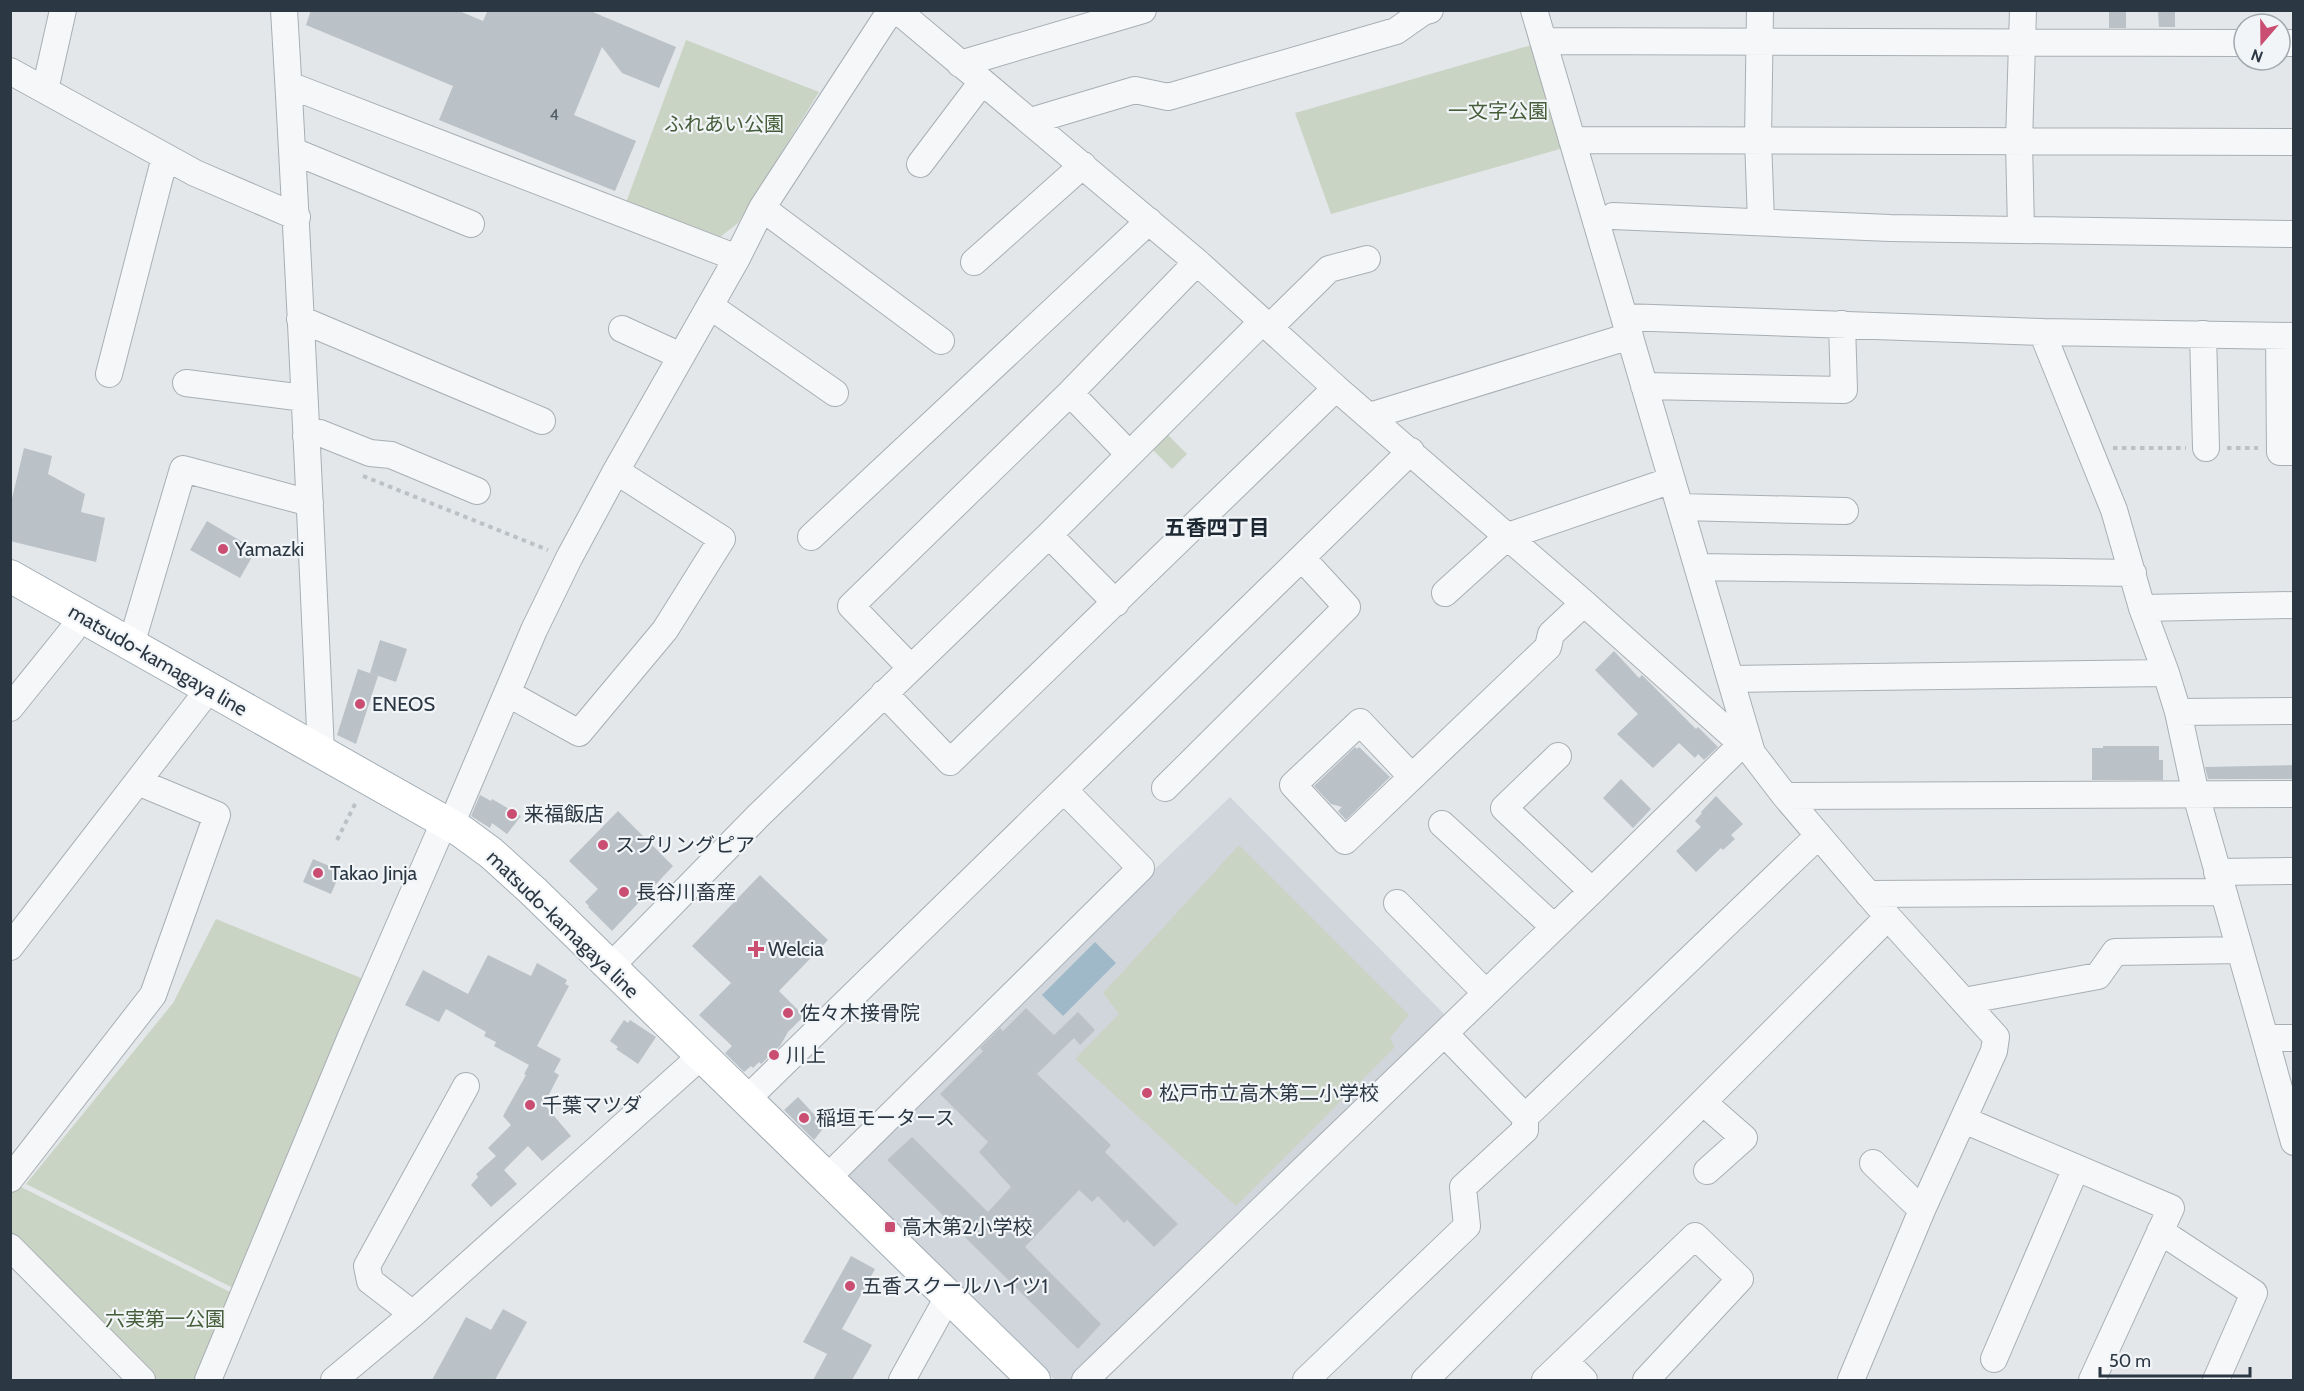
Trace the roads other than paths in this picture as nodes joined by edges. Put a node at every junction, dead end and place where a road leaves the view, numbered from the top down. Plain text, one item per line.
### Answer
1 (63, 10) edge
2 (284, 10) edge
3 (891, 10) edge
4 (897, 10) edge
5 (1143, 10) edge
6 (1430, 10) edge
7 (1534, 10) edge
8 (1760, 10) edge
9 (2023, 10) edge
10 (1543, 41) junction
11 (1759, 41) junction
12 (2023, 42) junction
13 (2232, 42) edge
14 (960, 63) junction
15 (10, 71) edge
16 (982, 82) junction
17 (289, 85) junction
18 (45, 90) junction
19 (1031, 121) junction
20 (1758, 139) junction
21 (1572, 140) junction
22 (2019, 142) junction
23 (2294, 142) edge
24 (293, 151) junction
25 (165, 157) junction
26 (920, 164) dead end
27 (1083, 165) junction
28 (762, 208) junction
29 (1613, 216) dead end
30 (297, 217) junction
31 (1149, 221) junction
32 (1761, 222) junction
33 (471, 224) dead end
34 (2021, 229) junction
35 (2294, 234) edge
36 (737, 258) junction
37 (1366, 259) dead end
38 (974, 262) dead end
39 (1197, 262) junction
40 (710, 306) junction
41 (300, 319) junction
42 (1266, 324) junction
43 (1842, 324) junction
44 (1627, 327) junction
45 (622, 329) dead end
46 (2042, 332) junction
47 (2203, 334) junction
48 (2286, 336) edge
49 (941, 342) dead end
50 (681, 356) junction
51 (109, 374) dead end
52 (186, 382) dead end
53 (1644, 386) junction
54 (1336, 388) junction
55 (835, 393) dead end
56 (1070, 393) junction
57 (304, 398) junction
58 (1370, 416) junction
59 (542, 421) dead end
60 (306, 436) junction
61 (2206, 448) dead end
62 (1412, 452) junction
63 (2294, 452) edge
64 (1129, 454) junction
65 (616, 471) junction
66 (1672, 480) junction
67 (477, 491) dead end
68 (310, 503) junction
69 (1680, 507) junction
70 (1845, 511) dead end
71 (1049, 535) junction
72 (1508, 536) junction
73 (811, 537) dead end
74 (1302, 558) junction
75 (1698, 567) junction
76 (2133, 573) junction
77 (10, 576) edge
78 (1445, 593) dead end
79 (1116, 603) junction
80 (1584, 603) junction
81 (2294, 605) edge
82 (2142, 608) junction
83 (81, 615) junction
84 (131, 645) junction
85 (910, 667) junction
86 (2166, 673) junction
87 (1731, 680) junction
88 (208, 689) junction
89 (507, 693) junction
90 (884, 693) junction
91 (10, 708) edge
92 (2294, 711) edge
93 (2178, 712) junction
94 (1747, 748) junction
95 (321, 752) junction
96 (1558, 756) dead end
97 (1412, 777) junction
98 (138, 782) junction
99 (1165, 788) dead end
100 (1064, 790) junction
101 (2294, 794) edge
102 (2196, 795) junction
103 (1785, 796) junction
104 (447, 823) junction
105 (1442, 824) dead end
106 (1818, 836) junction
107 (2294, 871) edge
108 (2220, 882) junction
109 (1592, 891) junction
110 (1868, 894) junction
111 (1397, 903) dead end
112 (1888, 917) junction
113 (1554, 927) junction
114 (10, 947) edge
115 (2240, 950) junction
116 (610, 966) junction
117 (1486, 993) junction
118 (1964, 1001) junction
119 (1444, 1034) junction
120 (2265, 1038) junction
121 (2294, 1038) edge
122 (700, 1057) junction
123 (466, 1086) dead end
124 (746, 1100) junction
125 (1704, 1103) junction
126 (1525, 1117) junction
127 (1964, 1120) junction
128 (2292, 1134) edge
129 (1873, 1163) dead end
130 (2076, 1168) junction
131 (1707, 1171) dead end
132 (10, 1179) edge
133 (826, 1179) junction
134 (1922, 1210) junction
135 (2160, 1231) junction
136 (10, 1247) edge
137 (948, 1297) junction
138 (413, 1314) junction
139 (1994, 1359) dead end
140 (1564, 1361) junction
141 (142, 1380) edge
142 (208, 1380) edge
143 (334, 1380) edge
144 (902, 1380) edge
145 (1034, 1380) edge
146 (1085, 1380) edge
147 (1306, 1380) edge
148 (1425, 1380) edge
149 (1545, 1380) edge
150 (1584, 1380) edge
151 (1646, 1380) edge
152 (1851, 1380) edge
153 (2092, 1380) edge
154 (2216, 1380) edge

1 - 18 street
2 - 17 street
3 - 28 street
4 - 14 street
5 - 14 street
6 - 19 street
7 - 10 street
8 - 11 street
9 - 12 street
10 - 11 street
10 - 21 street
11 - 12 street
11 - 20 street
12 - 13 street
12 - 22 street
14 - 16 street
15 - 18 street
16 - 19 street
16 - 26 street
17 - 24 street
17 - 36 street
18 - 25 street
19 - 27 street
20 - 21 street
20 - 22 street
20 - 32 street
21 - 44 street
22 - 23 street
22 - 34 street
24 - 30 street
24 - 33 street
25 - 30 street
25 - 51 street
27 - 31 street
27 - 38 street
28 - 36 street
28 - 49 street
29 - 32 street
30 - 41 street
31 - 39 street
31 - 73 street
32 - 34 street
34 - 35 street
36 - 40 street
37 - 42 street
39 - 42 street
39 - 56 street
40 - 50 street
40 - 55 street
41 - 57 street
41 - 59 street
42 - 54 street
42 - 64 street
43 - 44 street
43 - 46 street
43 - 53 street
44 - 53 street
44 - 58 street
45 - 50 street
46 - 47 street
46 - 76 street
47 - 48 street
47 - 61 street
48 - 63 street
50 - 65 street
52 - 57 street
53 - 66 street
54 - 58 street
54 - 79 street
56 - 64 street
56 - 85 street
57 - 60 street
58 - 62 street
60 - 67 street
60 - 68 street
62 - 72 street
62 - 74 street
64 - 71 street
65 - 89 street
65 - 89 street
66 - 69 street
66 - 72 street
68 - 84 street
68 - 95 street
69 - 70 street
69 - 75 street
71 - 79 street
71 - 85 street
72 - 78 street
72 - 80 street
74 - 99 street
74 - 100 street
75 - 76 street
75 - 87 street
76 - 82 street
77 - 83 main road, matsudo-kamagaya line
79 - 90 street
80 - 94 street
80 - 97 street
81 - 82 street
82 - 86 street
83 - 84 main road, matsudo-kamagaya line
83 - 91 street
84 - 88 main road, matsudo-kamagaya line
85 - 90 street
86 - 87 street
86 - 93 street
87 - 94 street
88 - 95 main road, matsudo-kamagaya line
88 - 98 street
89 - 104 street
90 - 116 street
92 - 93 street
93 - 102 street
94 - 103 street
94 - 109 street
95 - 104 main road, matsudo-kamagaya line
96 - 109 street
97 - 97 street
98 - 114 street
98 - 132 street
100 - 124 street
100 - 133 street
101 - 102 street
102 - 103 street
102 - 108 street
103 - 106 street
104 - 116 main road, matsudo-kamagaya line
104 - 142 street
105 - 113 street
106 - 110 street
106 - 126 street
107 - 108 street
108 - 110 street
108 - 115 street
109 - 113 street
110 - 112 street
111 - 117 street
112 - 118 street
112 - 125 street
113 - 117 street
115 - 118 street
115 - 120 street
116 - 122 main road, matsudo-kamagaya line
117 - 119 street
118 - 127 street
119 - 126 street
119 - 146 street
120 - 121 street
120 - 128 street
122 - 124 main road, matsudo-kamagaya line
122 - 138 street
123 - 138 street
124 - 133 main road, matsudo-kamagaya line
125 - 131 street
125 - 148 street
126 - 147 street
127 - 130 street
127 - 134 street
129 - 134 street
130 - 135 street
130 - 139 street
133 - 137 main road, matsudo-kamagaya line
134 - 152 street
135 - 153 street
135 - 154 street
136 - 141 street
137 - 144 street
137 - 145 main road, matsudo-kamagaya line
138 - 143 street
140 - 149 street
140 - 150 street
140 - 151 street

